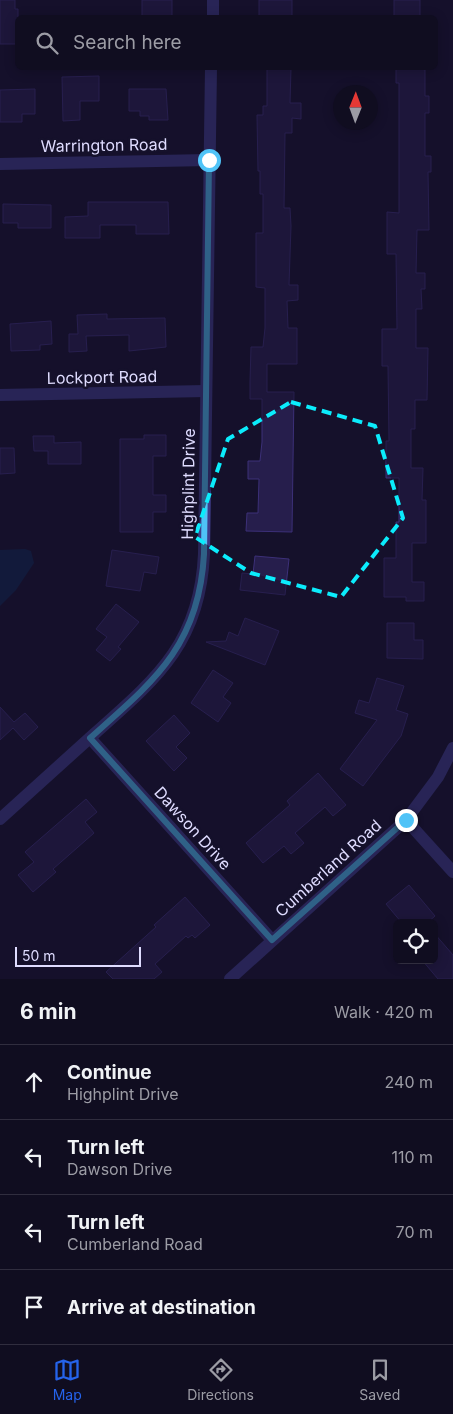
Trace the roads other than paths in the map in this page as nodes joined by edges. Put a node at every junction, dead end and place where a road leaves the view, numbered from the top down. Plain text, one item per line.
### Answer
1 (213, 0) edge
2 (213, 15) edge
3 (211, 70) edge
4 (209, 160) junction
5 (0, 164) edge
6 (206, 391) junction
7 (0, 395) edge
8 (90, 738) junction
9 (453, 748) edge
10 (0, 819) edge
11 (406, 820) junction
12 (453, 872) edge
13 (272, 940) junction
14 (230, 979) edge

1 - 2 street
3 - 4 street, Highplint Drive
4 - 5 street, Warrington Road
4 - 6 street, Highplint Drive
6 - 7 street, Lockport Road
6 - 8 street, Highplint Drive
8 - 10 street, Highplint Drive
8 - 13 street, Dawson Drive
9 - 11 street, Cumberland Road
11 - 12 street
11 - 13 street, Cumberland Road
13 - 14 street, Cumberland Road

